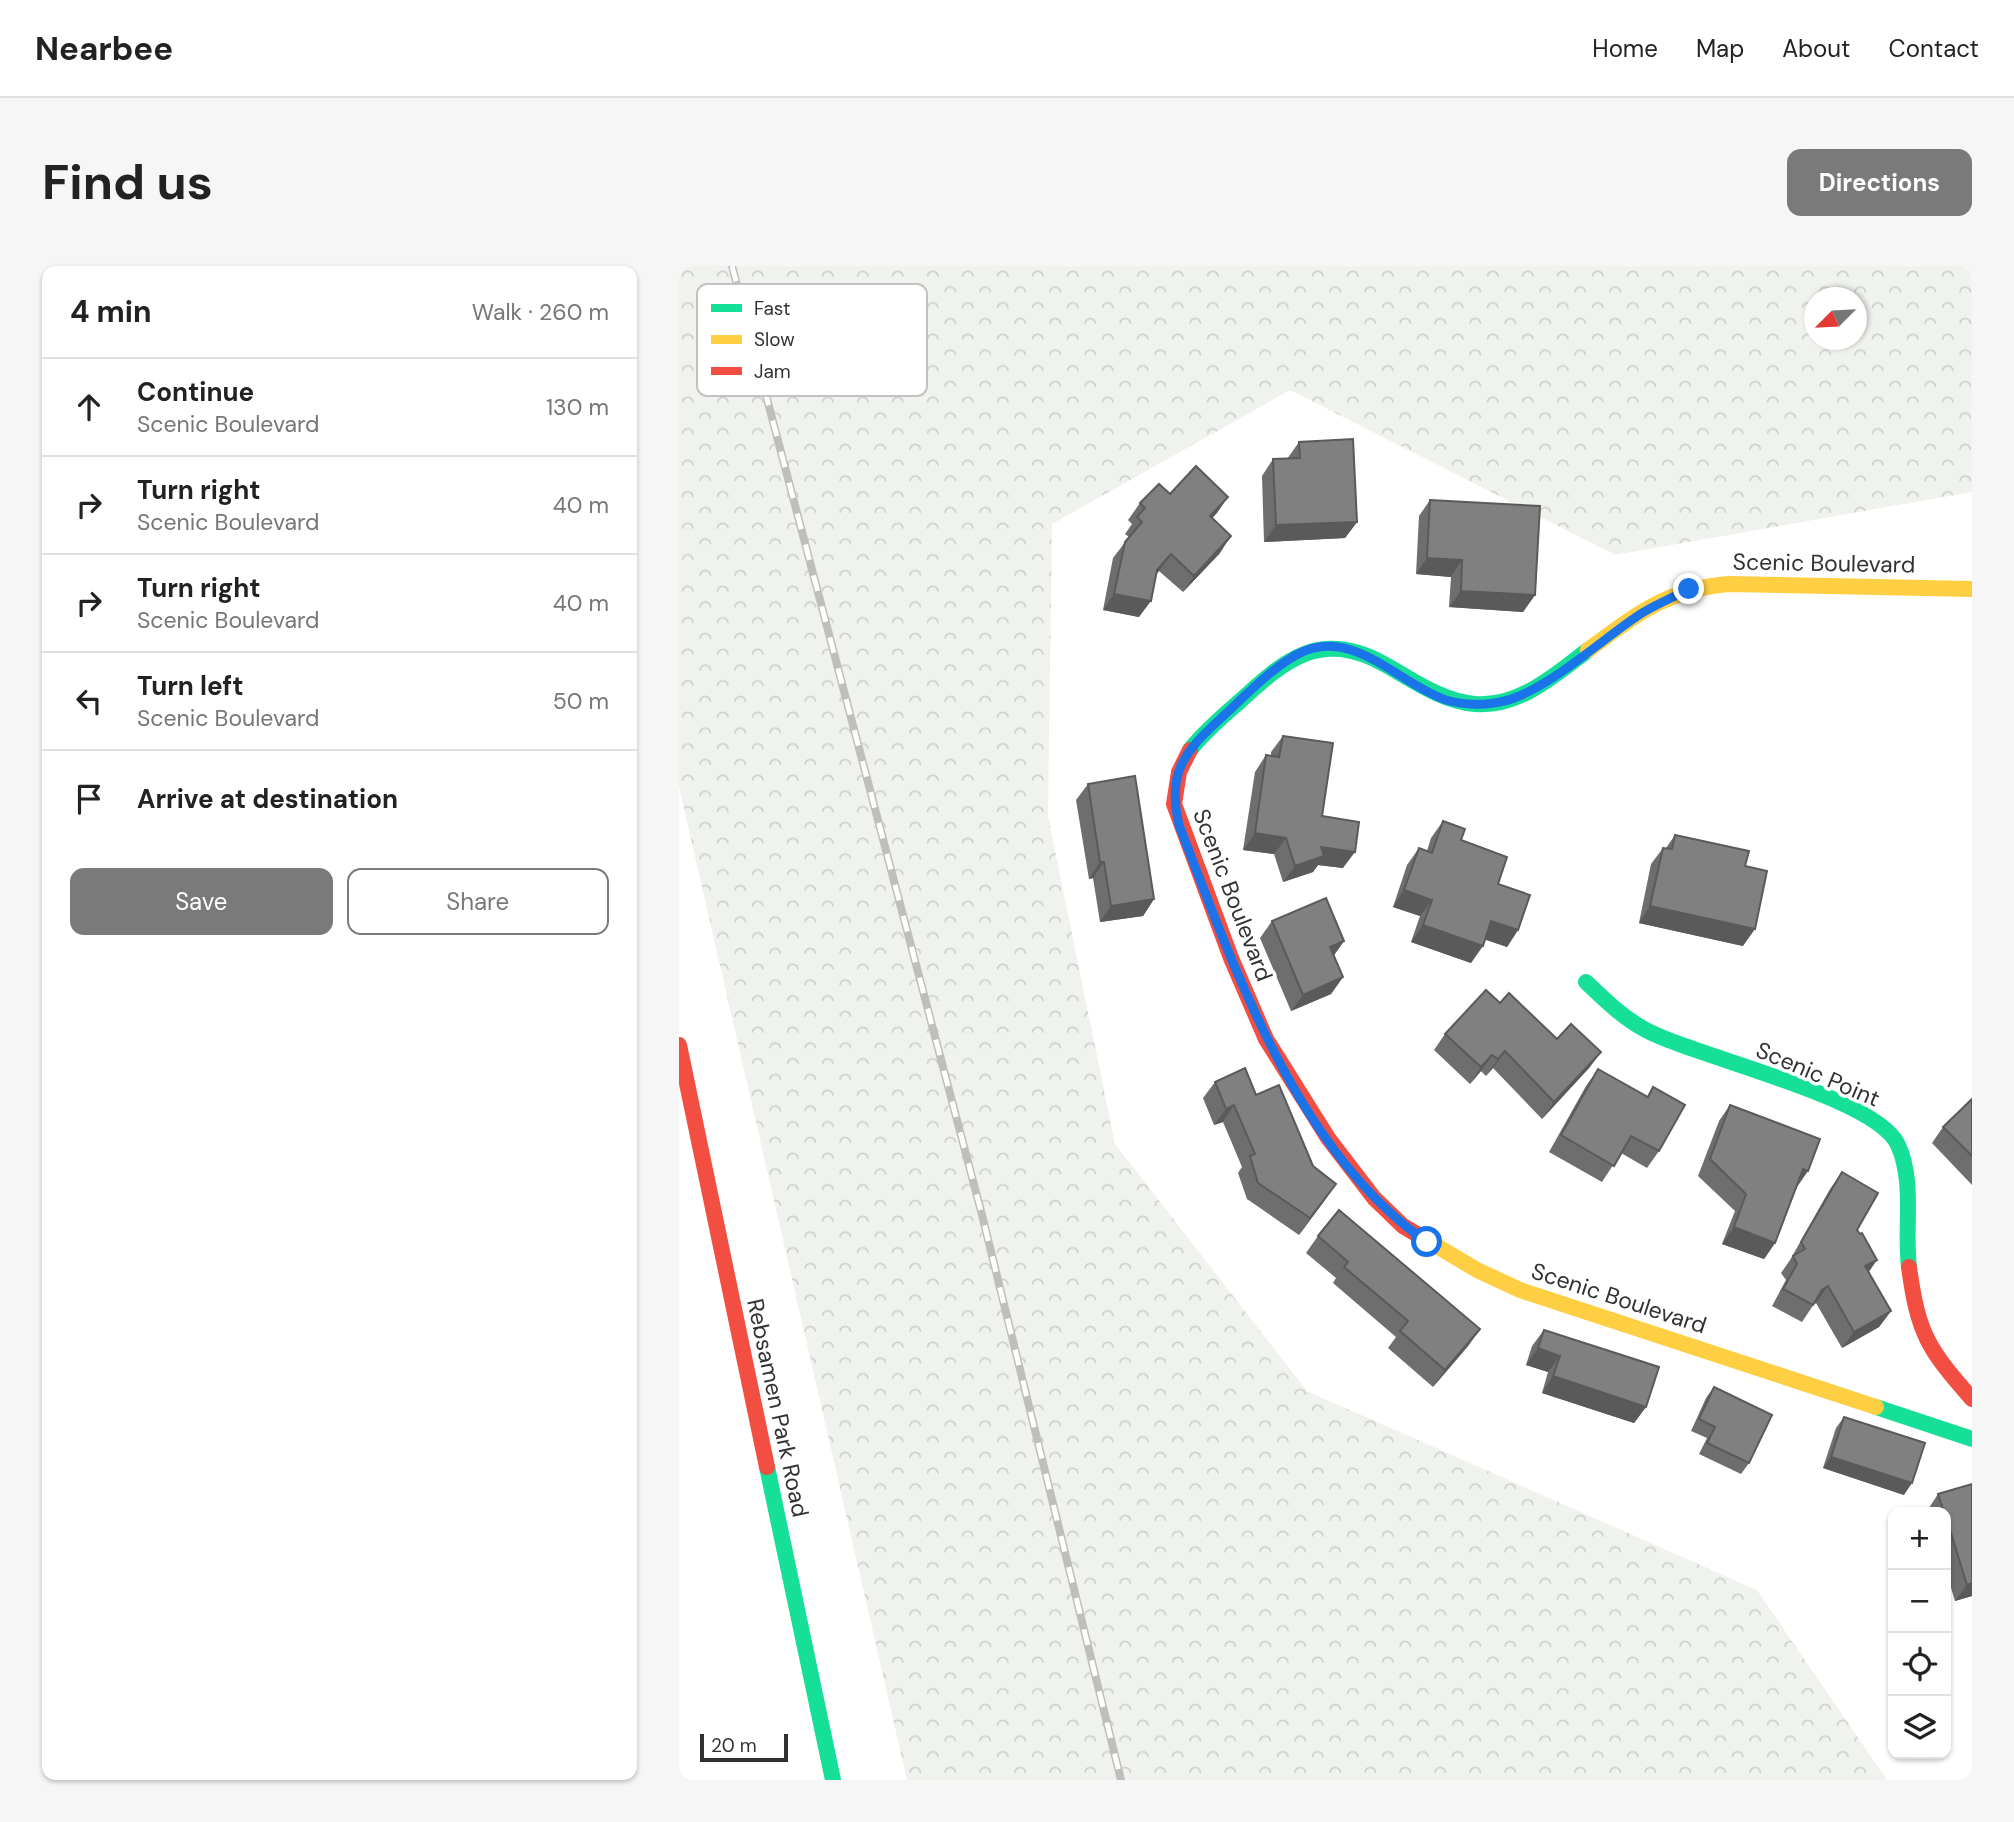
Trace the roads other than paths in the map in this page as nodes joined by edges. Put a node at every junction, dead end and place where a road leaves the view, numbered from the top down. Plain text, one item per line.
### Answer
1 (1972, 589) edge
2 (1586, 982) dead end
3 (679, 1045) edge
4 (1972, 1399) edge
5 (1972, 1439) edge
6 (833, 1780) edge

1 - 5 street, Scenic Boulevard
2 - 4 street, Scenic Point
3 - 6 street, Rebsamen Park Road

